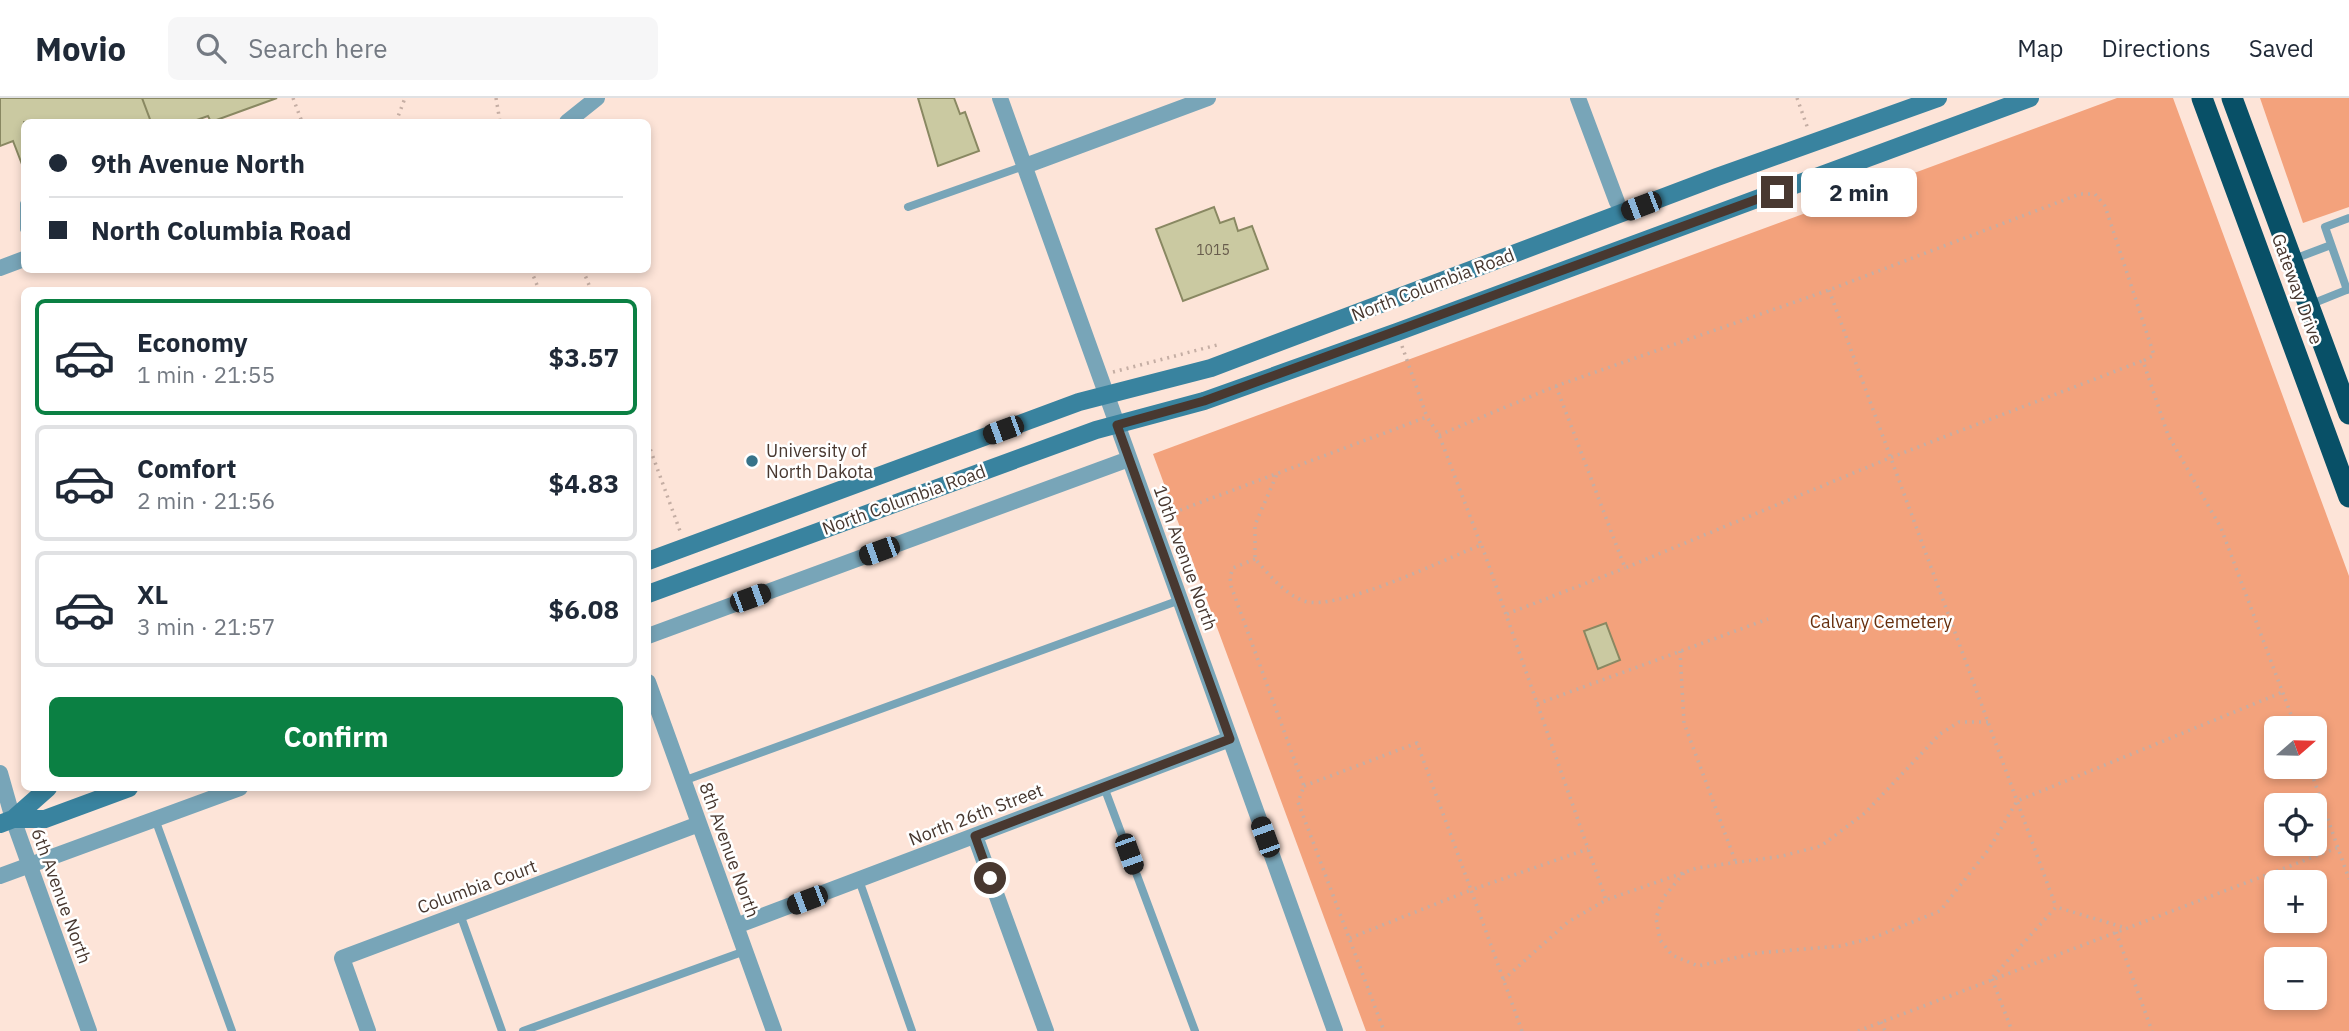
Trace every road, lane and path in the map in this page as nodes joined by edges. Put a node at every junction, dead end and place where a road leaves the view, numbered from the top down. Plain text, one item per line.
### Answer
1 (293, 98) edge
2 (405, 98) edge
3 (496, 98) edge
4 (597, 98) edge
5 (1000, 98) edge
6 (1208, 98) edge
7 (1578, 98) edge
8 (1797, 98) edge
9 (1938, 98) edge
10 (2030, 98) edge
11 (2202, 98) edge
12 (2232, 98) edge
13 (301, 119) edge
14 (397, 119) edge
15 (500, 119) edge
16 (571, 119) edge
17 (1820, 124) dead end
18 (1808, 129) junction
19 (1795, 134) dead end
20 (1025, 166) junction
21 (1617, 202) dead end
22 (908, 207) dead end
23 (2349, 218) edge
24 (2331, 245) junction
25 (21, 260) edge
26 (2292, 260) junction
27 (0, 268) edge
28 (2348, 289) edge
29 (1829, 290) junction
30 (2309, 305) junction
31 (1397, 332) junction
32 (1230, 342) dead end
33 (2143, 361) junction
34 (1103, 385) junction
35 (1556, 386) junction
36 (2349, 414) edge
37 (1427, 417) junction
38 (1117, 425) junction
39 (1439, 435) junction
40 (651, 451) edge
41 (1892, 457) junction
42 (1129, 459) junction
43 (1277, 474) junction
44 (2349, 497) edge
45 (1151, 520) junction
46 (682, 536) dead end
47 (1482, 545) junction
48 (1255, 559) junction
49 (651, 560) edge
50 (1625, 568) junction
51 (651, 593) edge
52 (1180, 600) junction
53 (1507, 615) junction
54 (1768, 619) dead end
55 (651, 635) edge
56 (1680, 651) junction
57 (651, 690) edge
58 (2283, 692) junction
59 (1537, 704) junction
60 (2292, 716) edge
61 (1988, 722) junction
62 (1230, 739) junction
63 (0, 773) edge
64 (2313, 779) edge
65 (683, 781) junction
66 (1304, 786) junction
67 (1104, 787) junction
68 (44, 791) edge
69 (121, 791) edge
70 (232, 791) edge
71 (2017, 801) junction
72 (155, 819) junction
73 (6, 821) edge
74 (699, 824) junction
75 (975, 836) junction
76 (2337, 848) junction
77 (1588, 849) junction
78 (1736, 863) junction
79 (30, 866) junction
80 (1684, 873) junction
81 (0, 876) edge
82 (2349, 879) edge
83 (859, 880) junction
84 (1471, 890) junction
85 (1606, 900) junction
86 (2056, 907) junction
87 (460, 914) junction
88 (736, 926) junction
89 (2126, 928) junction
90 (2116, 932) junction
91 (1350, 938) junction
92 (745, 951) junction
93 (1992, 979) junction
94 (1503, 980) junction
95 (1881, 1022) junction
96 (89, 1031) edge
97 (232, 1031) edge
98 (368, 1031) edge
99 (502, 1031) edge
100 (523, 1031) edge
101 (774, 1031) edge
102 (912, 1031) edge
103 (1046, 1031) edge
104 (1195, 1031) edge
105 (1335, 1031) edge
106 (1384, 1031) edge
107 (1522, 1031) edge
108 (1858, 1031) edge
109 (1885, 1031) edge
110 (2011, 1031) edge
111 (2152, 1031) edge

1 - 13 path
2 - 14 path
3 - 15 path
4 - 16 street
5 - 20 street, 10th Avenue North
6 - 20 street
7 - 21 street
8 - 18 path
9 - 34 main road, North Columbia Road
10 - 31 main road, North Columbia Road
11 - 44 highway, Gateway Drive
12 - 26 highway, Gateway Drive
17 - 18 path
18 - 19 path
20 - 22 lane
20 - 34 street, 10th Avenue North
23 - 24 lane
24 - 26 lane
24 - 28 lane
25 - 27 street
26 - 30 highway, Gateway Drive
28 - 30 lane
29 - 33 path
29 - 35 path
29 - 41 path
30 - 36 highway, Gateway Drive
31 - 37 path
31 - 38 main road, North Columbia Road
32 - 34 path
33 - 41 path
33 - 58 path
34 - 38 street, 10th Avenue North
34 - 49 main road, North Columbia Road
35 - 39 path
35 - 50 path
37 - 39 path
37 - 43 path
38 - 42 street, 10th Avenue North
38 - 51 main road, North Columbia Road
39 - 47 path
40 - 46 path
41 - 50 path
41 - 61 path
42 - 45 street, 10th Avenue North
42 - 55 street
43 - 45 path
43 - 48 path
45 - 52 street, 10th Avenue North
47 - 48 path
47 - 53 path
48 - 66 path
50 - 53 path
52 - 62 street, 10th Avenue North
52 - 65 lane
53 - 59 path
54 - 56 path
56 - 59 path
56 - 78 path
57 - 65 street, 8th Avenue North
58 - 60 path
58 - 71 path
59 - 77 path
61 - 71 path
61 - 78 path
62 - 67 street, North 26th Street
62 - 105 street, 10th Avenue North
63 - 73 street, 6th Avenue North
64 - 76 path
65 - 74 street, 8th Avenue North
66 - 84 path
66 - 91 path
67 - 75 street, North 26th Street
67 - 104 lane
68 - 73 main road
69 - 73 main road
70 - 72 street
71 - 80 path
71 - 86 path
72 - 79 street
72 - 97 lane
73 - 79 street, 6th Avenue North
74 - 87 street, Columbia Court
74 - 88 street, 8th Avenue North
75 - 83 street, North 26th Street
75 - 103 street
76 - 82 path
76 - 89 path
77 - 84 path
77 - 85 path
78 - 80 path
79 - 81 street
79 - 96 street, 6th Avenue North
80 - 85 path
83 - 88 street, North 26th Street
83 - 102 lane
84 - 91 path
84 - 94 path
85 - 94 path
86 - 89 path
86 - 93 path
87 - 98 street, Columbia Court
87 - 99 lane
88 - 92 street, 8th Avenue North
89 - 90 path
90 - 93 path
90 - 111 path
91 - 106 path
92 - 100 lane
92 - 101 street, 8th Avenue North
93 - 95 path
93 - 110 path
94 - 107 path
95 - 108 path
95 - 109 path

